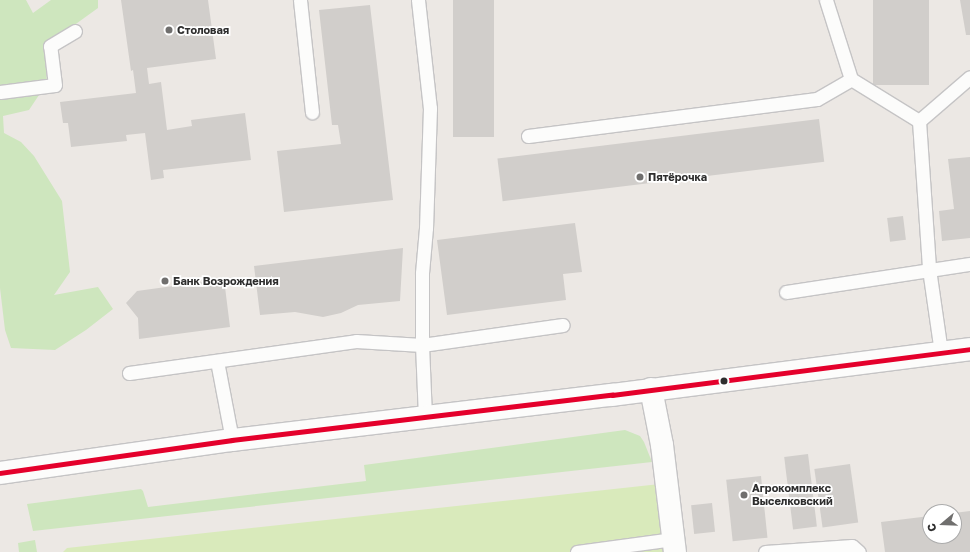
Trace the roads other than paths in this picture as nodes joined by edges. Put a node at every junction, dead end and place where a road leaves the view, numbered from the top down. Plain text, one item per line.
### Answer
1 (300, 0) edge
2 (418, 0) edge
3 (826, 0) edge
4 (75, 31) dead end
5 (970, 77) edge
6 (851, 79) junction
7 (0, 92) edge
8 (312, 112) dead end
9 (919, 121) junction
10 (528, 136) dead end
11 (970, 264) edge
12 (929, 269) junction
13 (786, 292) dead end
14 (563, 325) dead end
15 (422, 345) junction
16 (970, 349) edge
17 (941, 352) junction
18 (217, 361) junction
19 (129, 373) dead end
20 (651, 389) junction
21 (425, 416) junction
22 (232, 440) junction
23 (0, 473) edge
24 (674, 545) edge
25 (809, 550) edge
26 (577, 552) edge
27 (766, 552) edge
28 (859, 552) edge

1 - 8 lane
2 - 15 lane
3 - 6 lane
4 - 7 lane
5 - 9 lane
6 - 9 lane
6 - 10 lane
9 - 12 lane
11 - 12 lane
12 - 13 lane
12 - 17 lane
14 - 15 lane
15 - 18 lane
15 - 21 lane
16 - 17 street
17 - 20 street
18 - 19 lane
18 - 22 lane
20 - 21 street
20 - 24 street
21 - 22 street
22 - 23 street
24 - 26 lane
25 - 27 lane
25 - 28 lane

